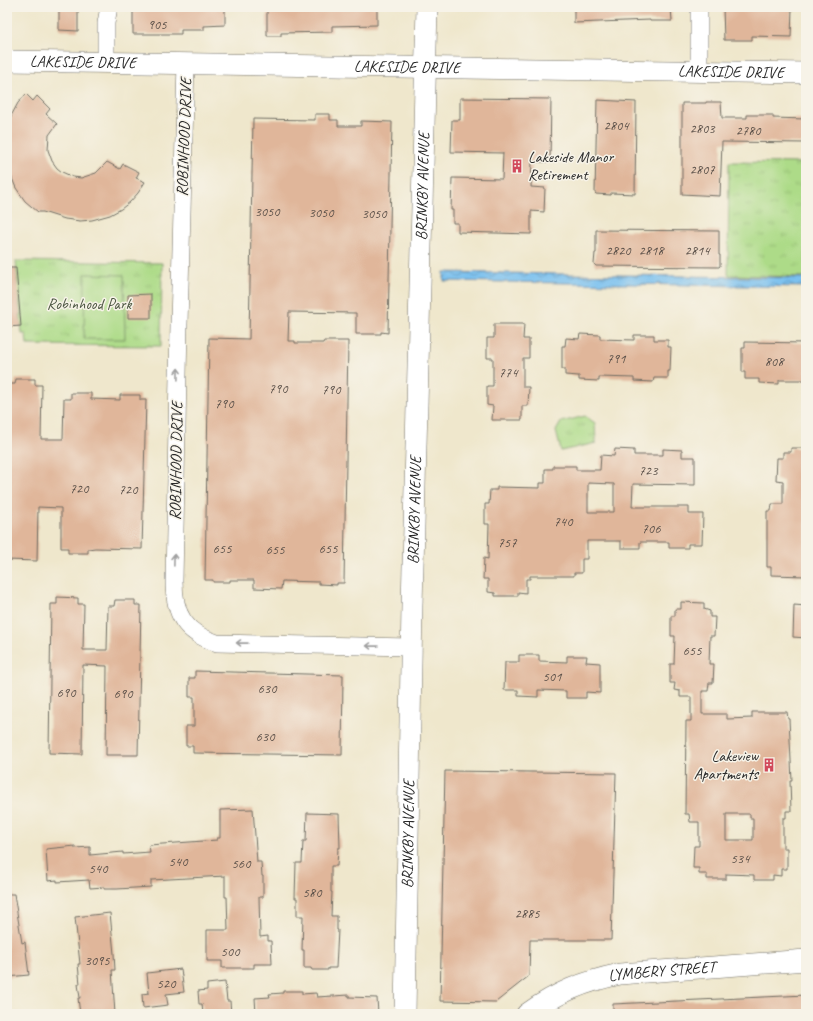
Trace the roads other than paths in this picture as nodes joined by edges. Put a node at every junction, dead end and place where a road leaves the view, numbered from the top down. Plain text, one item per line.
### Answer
1 (109, 7) edge
2 (427, 7) edge
3 (699, 7) edge
4 (7, 61) edge
5 (106, 63) junction
6 (186, 63) junction
7 (426, 68) junction
8 (699, 71) junction
9 (806, 73) edge
10 (411, 646) junction
11 (806, 960) edge
12 (405, 1014) edge
13 (527, 1014) edge

1 - 5 street
2 - 7 street, BRINKBY AVENUE
3 - 8 street
4 - 5 street, LAKESIDE DRIVE
5 - 6 street, LAKESIDE DRIVE
6 - 7 street, LAKESIDE DRIVE
10 -> 6 street, ROBINHOOD DRIVE
7 - 8 street, LAKESIDE DRIVE
7 - 10 street, BRINKBY AVENUE
8 - 9 street, LAKESIDE DRIVE
10 - 12 street, BRINKBY AVENUE
11 - 13 street, LYMBERY STREET

